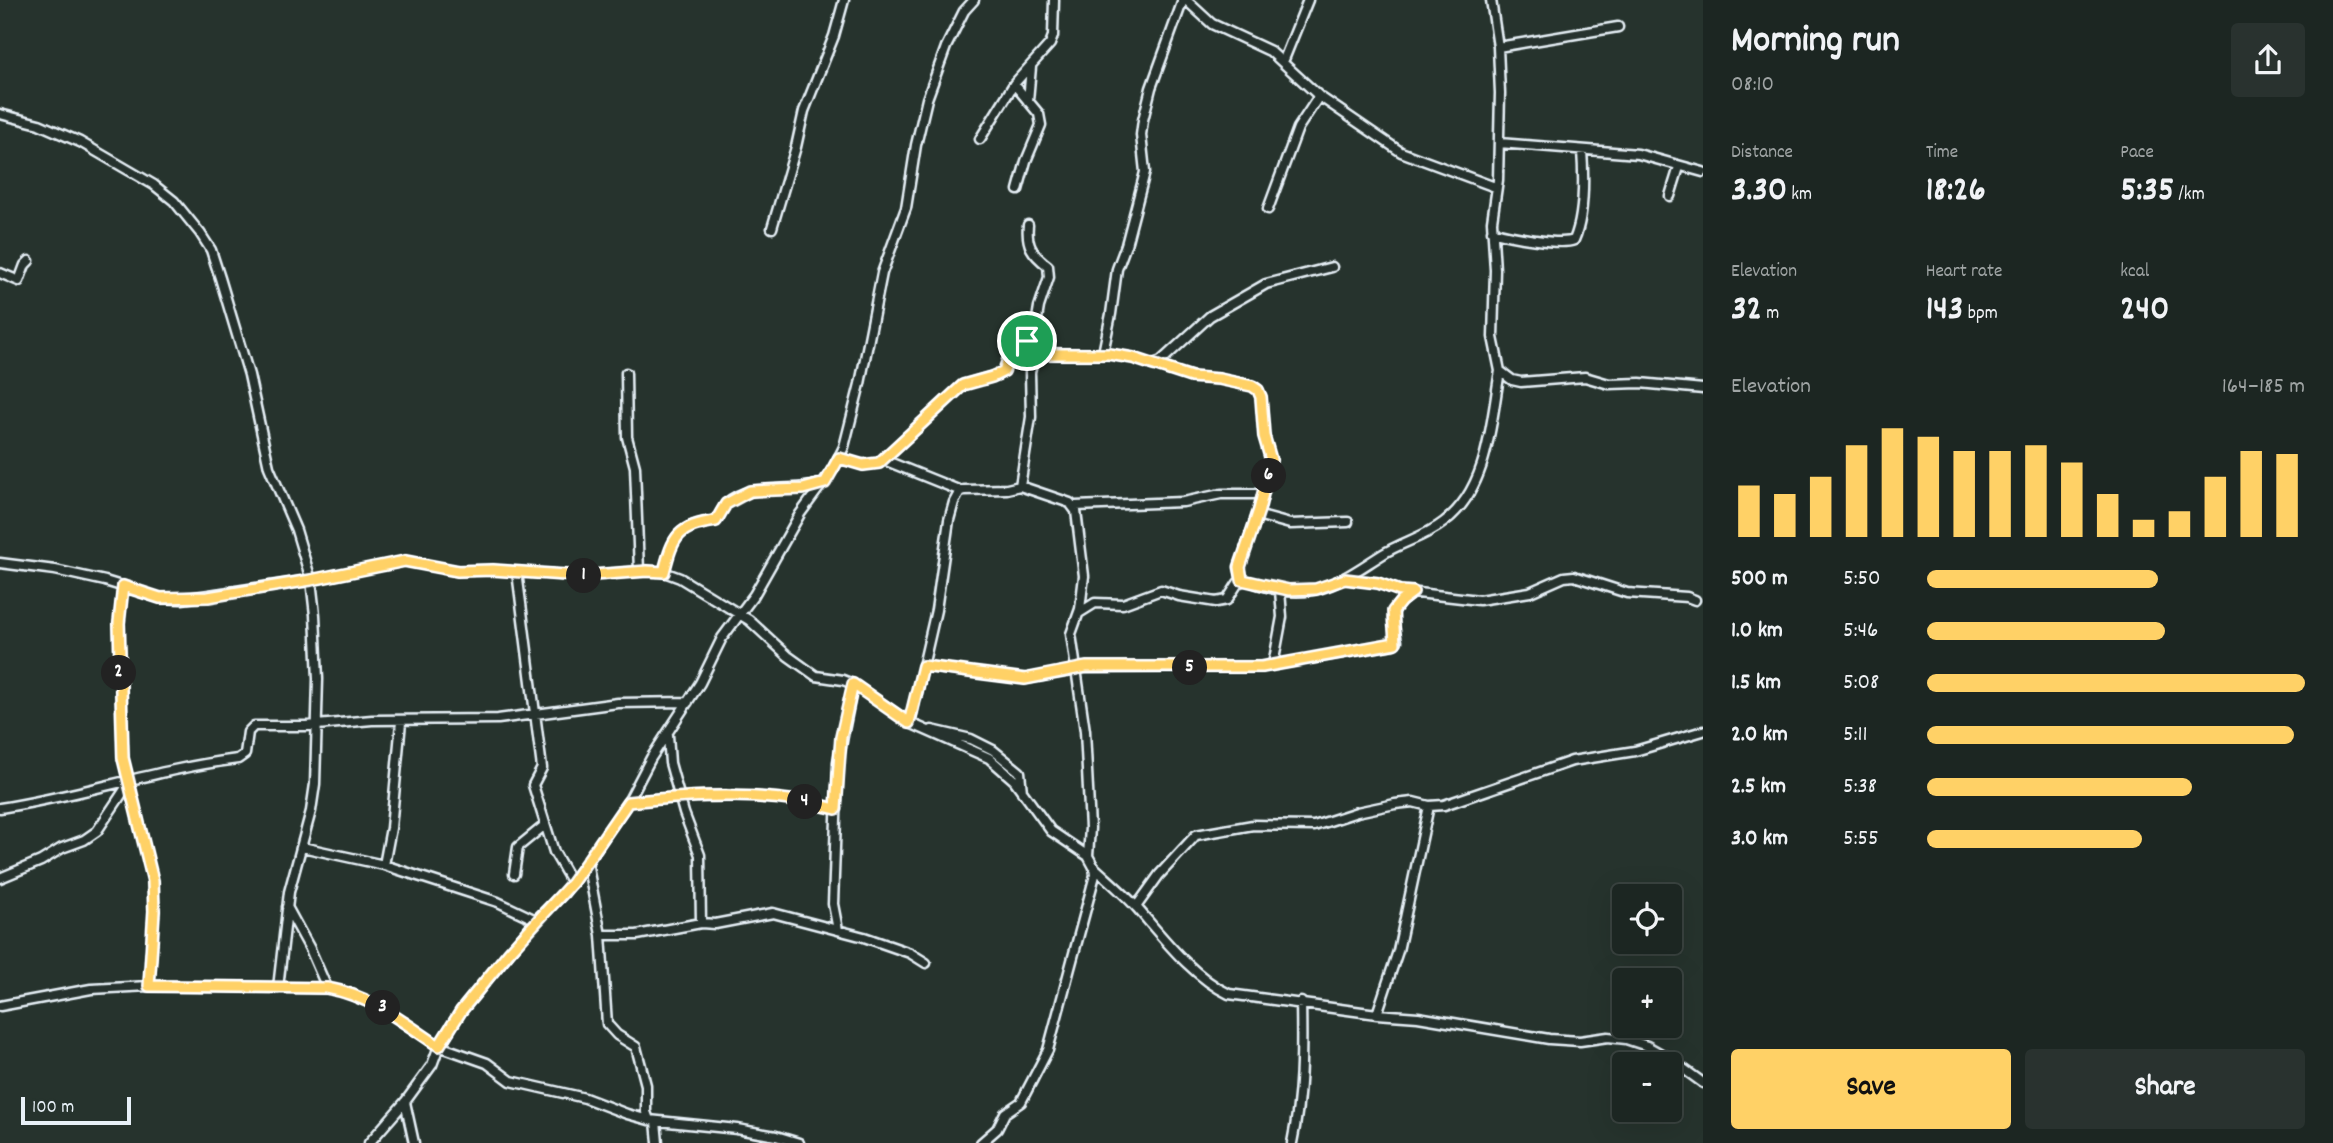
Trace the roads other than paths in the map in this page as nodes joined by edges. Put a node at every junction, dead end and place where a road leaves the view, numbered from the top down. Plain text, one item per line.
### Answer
1 (844, 0) edge
2 (974, 0) edge
3 (1054, 0) edge
4 (1184, 0) edge
5 (1308, 0) edge
6 (1491, 0) edge
7 (1618, 27) dead end
8 (1498, 47) junction
9 (1283, 62) junction
10 (1031, 67) junction
11 (1014, 83) junction
12 (1319, 96) junction
13 (1028, 101) junction
14 (0, 114) edge
15 (980, 139) dead end
16 (1500, 143) junction
17 (1582, 150) junction
18 (1679, 167) junction
19 (1703, 172) edge
20 (1495, 187) junction
21 (1018, 190) dead end
22 (1670, 195) dead end
23 (1268, 209) dead end
24 (1028, 225) dead end
25 (772, 228) dead end
26 (1492, 231) junction
27 (29, 261) dead end
28 (1332, 267) dead end
29 (0, 273) edge
30 (1027, 341) junction
31 (1103, 353) junction
32 (1039, 354) junction
33 (1152, 365) junction
34 (1500, 371) junction
35 (626, 373) dead end
36 (1703, 389) edge
37 (839, 458) junction
38 (884, 460) junction
39 (825, 483) junction
40 (1020, 486) junction
41 (961, 491) junction
42 (1262, 494) junction
43 (1075, 506) junction
44 (1257, 515) junction
45 (1348, 522) dead end
46 (0, 563) edge
47 (639, 571) junction
48 (517, 572) junction
49 (664, 572) junction
50 (1345, 579) junction
51 (311, 580) junction
52 (1242, 580) junction
53 (123, 586) junction
54 (1280, 590) junction
55 (1413, 592) junction
56 (1695, 600) dead end
57 (1079, 613) junction
58 (740, 615) junction
59 (1273, 665) junction
60 (923, 666) junction
61 (1075, 669) junction
62 (853, 684) junction
63 (688, 702) junction
64 (535, 715) junction
65 (401, 722) junction
66 (909, 723) junction
67 (317, 725) junction
68 (1703, 731) edge
69 (668, 734) junction
70 (128, 781) junction
71 (679, 798) junction
72 (628, 802) junction
73 (1429, 806) junction
74 (0, 808) edge
75 (836, 809) junction
76 (545, 825) junction
77 (302, 847) junction
78 (1088, 856) junction
79 (587, 862) junction
80 (384, 865) junction
81 (1094, 867) junction
82 (514, 874) dead end
83 (0, 878) edge
84 (572, 883) junction
85 (287, 907) junction
86 (1136, 907) junction
87 (536, 920) junction
88 (701, 923) junction
89 (838, 930) junction
90 (601, 935) junction
91 (926, 963) dead end
92 (149, 986) junction
93 (278, 988) junction
94 (327, 988) junction
95 (1301, 1002) junction
96 (0, 1006) edge
97 (1377, 1014) junction
98 (439, 1046) junction
99 (1703, 1083) edge
100 (405, 1102) junction
101 (653, 1121) junction
102 (369, 1143) edge
103 (414, 1143) edge
104 (657, 1143) edge
105 (799, 1143) edge
106 (981, 1143) edge
107 (1292, 1143) edge

1 - 25 street
2 - 37 street
3 - 10 street
4 - 9 street
4 - 31 street
5 - 9 street
6 - 8 street
7 - 8 street
8 - 16 street
9 - 12 street
10 - 11 street
10 - 13 street
11 - 13 street
11 - 15 street
12 - 20 street
12 - 23 street
13 - 21 street
14 - 51 street
16 - 17 street
16 - 20 street
17 - 18 street
17 - 26 street
18 - 19 street
18 - 22 street
20 - 26 street
24 - 30 street
26 - 34 street
27 - 29 street
28 - 33 street
30 - 32 street
30 - 38 street
31 - 32 street
31 - 33 street
32 - 40 street
33 - 42 street
34 - 36 street
34 - 50 street
35 - 47 street
37 - 38 street
37 - 39 street
38 - 41 street
39 - 49 street
39 - 58 street
40 - 41 street
40 - 43 street
41 - 60 street
42 - 43 street
42 - 44 street
43 - 57 street
44 - 45 street
44 - 52 street
46 - 53 street
47 - 48 street
47 - 49 street
48 - 51 street
48 - 64 street
49 - 58 street
50 - 54 street
50 - 55 street
51 - 53 street
51 - 67 street
52 - 54 street
52 - 57 street
53 - 70 street
54 - 59 street
55 - 56 street
55 - 59 street
57 - 61 street
58 - 62 street
58 - 63 street
59 - 61 street
60 - 61 street
60 - 66 street
61 - 78 street
62 - 66 street
62 - 75 street
63 - 64 street
63 - 69 street
64 - 65 street
64 - 76 street
65 - 67 street
65 - 80 street
66 - 78 street
67 - 70 street
67 - 77 street
68 - 73 street
69 - 71 street
69 - 72 street
70 - 74 street
70 - 83 street
70 - 92 street
71 - 72 street
71 - 75 street
71 - 88 street
72 - 79 street
73 - 86 street
73 - 97 street
75 - 89 street
76 - 82 street
76 - 84 street
77 - 80 street
77 - 85 street
78 - 81 street
79 - 84 street
79 - 90 street
80 - 87 street
81 - 86 street
81 - 106 street
84 - 87 street
85 - 93 street
85 - 94 street
86 - 95 street
87 - 98 street
88 - 89 street
88 - 90 street
89 - 91 street
90 - 101 street
92 - 93 street
92 - 96 street
93 - 94 street
94 - 98 street
95 - 97 street
95 - 107 street
97 - 99 street
98 - 100 street
98 - 101 street
100 - 102 street
100 - 103 street
101 - 104 street
101 - 105 street

